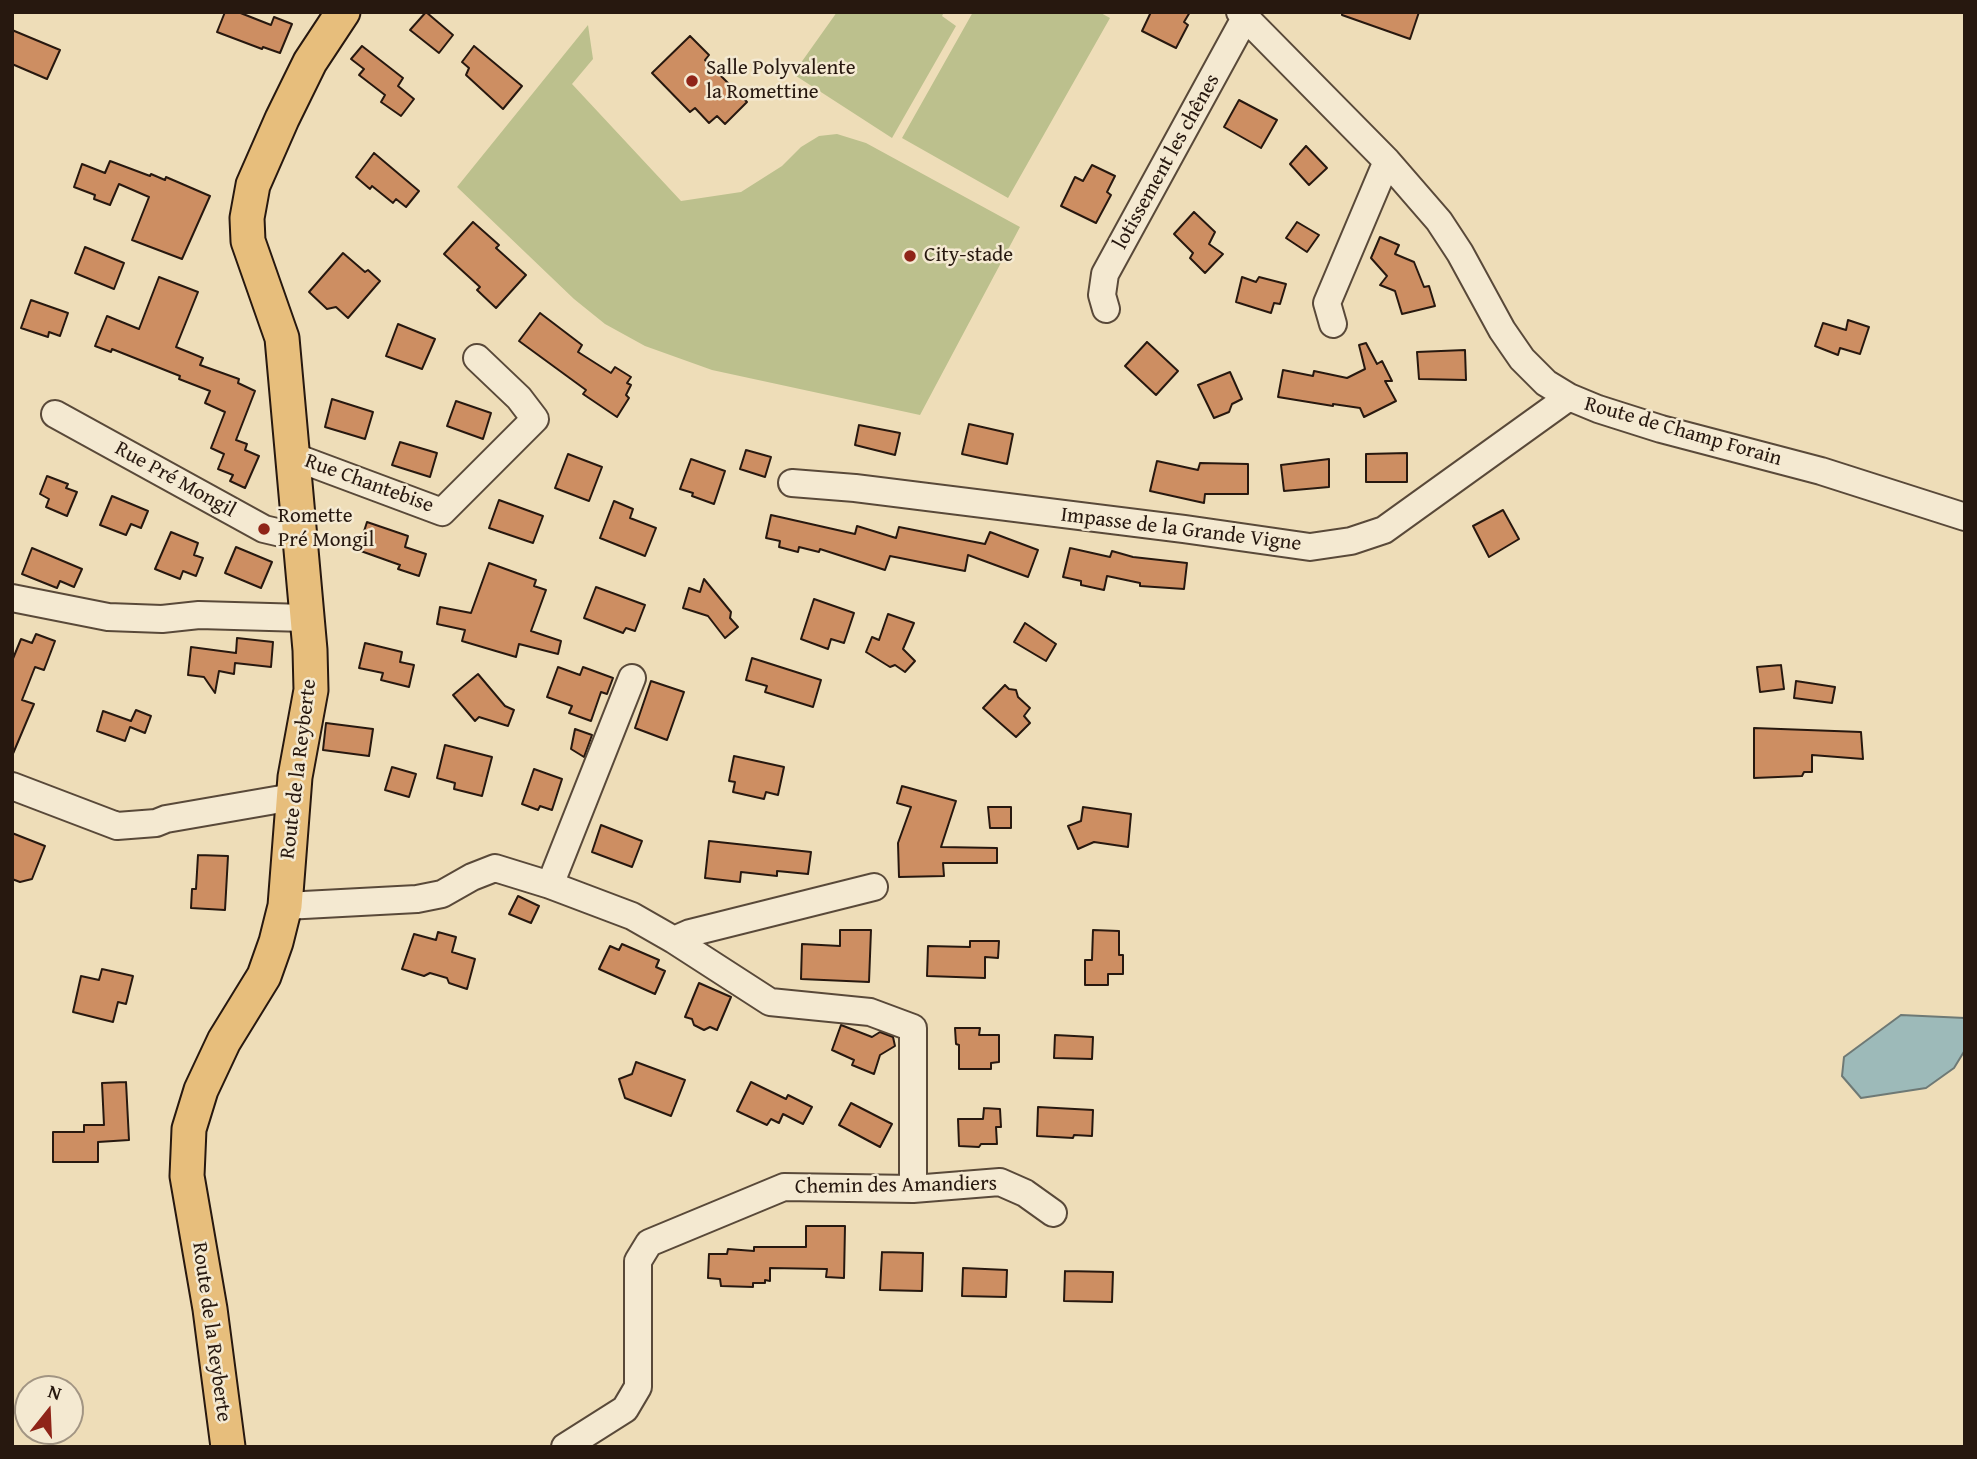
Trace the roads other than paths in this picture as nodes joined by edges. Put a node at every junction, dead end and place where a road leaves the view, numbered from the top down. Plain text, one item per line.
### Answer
1 (343, 12) edge
2 (1243, 15) edge
3 (1387, 161) junction
4 (1105, 310) dead end
5 (1333, 324) dead end
6 (477, 358) dead end
7 (1569, 397) junction
8 (55, 414) dead end
9 (292, 456) junction
10 (792, 483) dead end
11 (1965, 517) edge
12 (298, 533) junction
13 (12, 598) edge
14 (305, 618) junction
15 (632, 678) dead end
16 (12, 786) edge
17 (293, 797) junction
18 (550, 885) junction
19 (874, 887) dead end
20 (285, 906) junction
21 (674, 940) junction
22 (913, 1189) junction
23 (1053, 1213) dead end
24 (228, 1447) edge
25 (565, 1447) edge

1 - 9 main road, Route de la Reyberte
2 - 3 street, Route de Champ Forain
2 - 4 street, lotissement les chênes
3 - 5 street
3 - 7 street, Route de Champ Forain
6 - 9 street, Rue Chantebise
7 - 10 street, Impasse de la Grande Vigne
7 - 11 street, Route de Champ Forain
8 - 12 street, Rue Pré Mongil
9 - 12 main road, Route de la Reyberte
12 - 14 main road, Route de la Reyberte
13 - 14 street
14 - 17 main road, Route de la Reyberte
15 - 18 street
16 - 17 street
17 - 20 main road, Route de la Reyberte
18 - 20 street
18 - 21 street
19 - 21 street
20 - 24 main road, Route de la Reyberte
21 - 22 street
22 - 23 street, Chemin des Amandiers
22 - 25 street, Chemin des Amandiers

